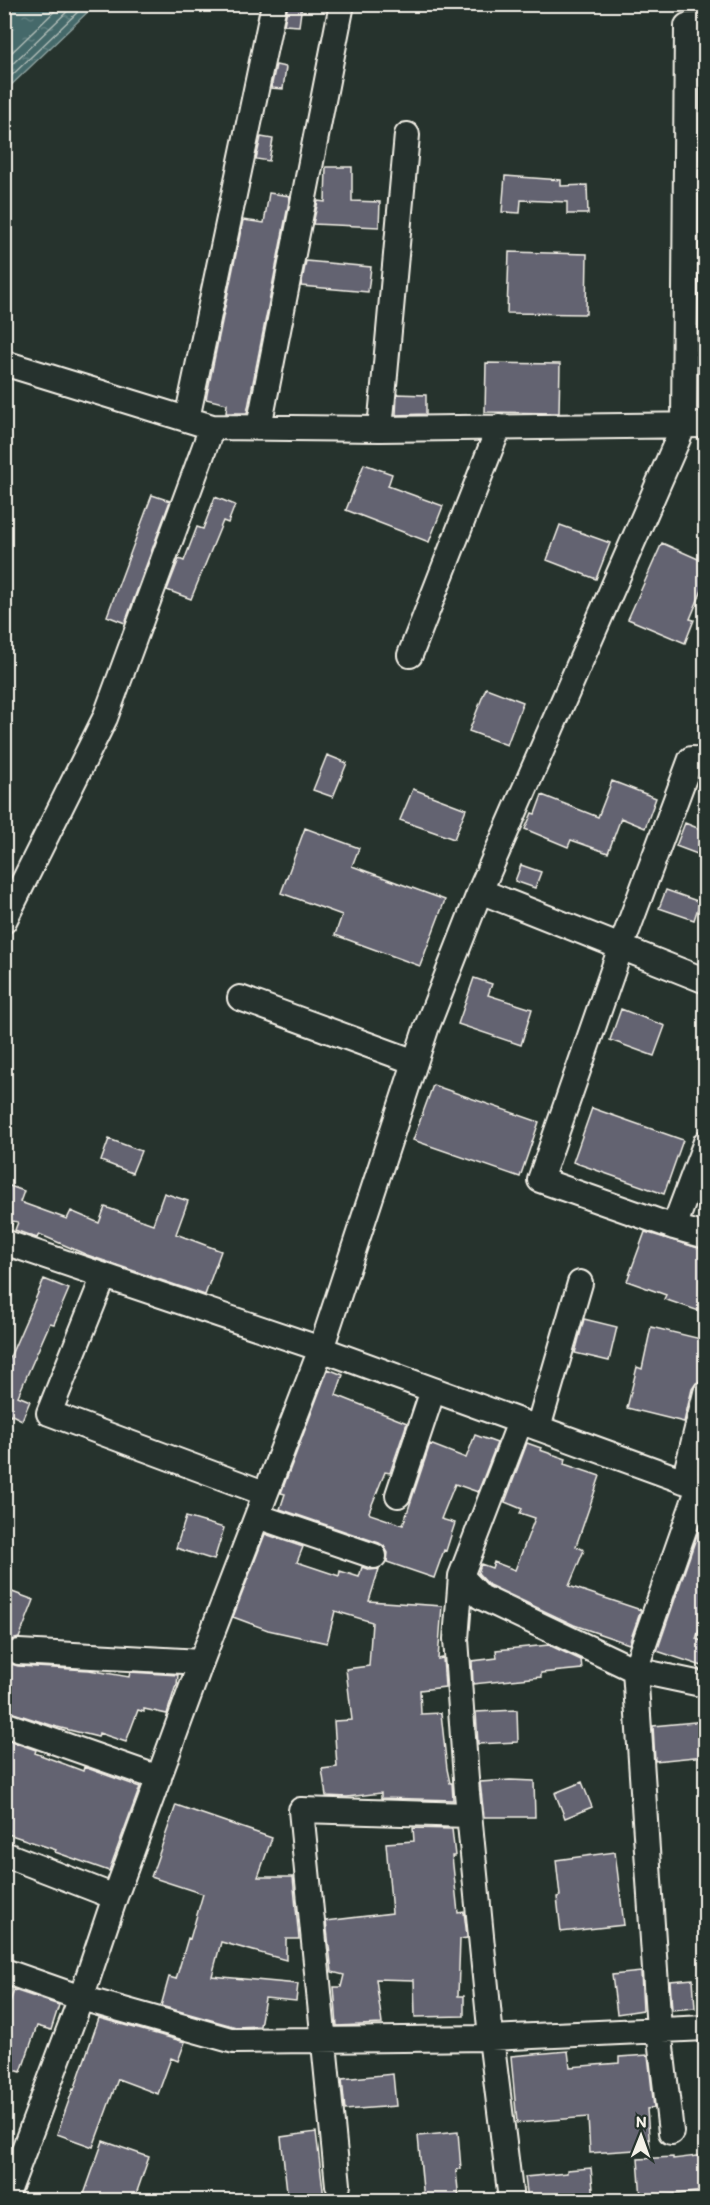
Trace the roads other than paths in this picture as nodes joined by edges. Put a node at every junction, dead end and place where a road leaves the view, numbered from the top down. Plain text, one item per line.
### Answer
1 (274, 4) edge
2 (342, 4) edge
3 (705, 25) edge
4 (407, 135) dead end
5 (4, 363) edge
6 (187, 419) junction
7 (695, 425) edge
8 (212, 427) junction
9 (259, 427) junction
10 (499, 427) junction
11 (380, 429) junction
12 (410, 655) dead end
13 (705, 760) edge
14 (480, 891) junction
15 (4, 921) edge
16 (621, 947) junction
17 (705, 981) edge
18 (240, 998) dead end
19 (415, 1062) junction
20 (705, 1142) edge
21 (674, 1227) junction
22 (705, 1236) edge
23 (4, 1242) edge
24 (104, 1276) junction
25 (580, 1283) dead end
26 (321, 1349) junction
27 (433, 1390) junction
28 (705, 1393) edge
29 (529, 1425) junction
30 (696, 1486) edge
31 (264, 1493) junction
32 (398, 1495) dead end
33 (257, 1516) junction
34 (374, 1556) dead end
35 (461, 1576) junction
36 (19, 1652) dead end
37 (201, 1662) junction
38 (635, 1670) junction
39 (705, 1685) edge
40 (4, 1724) edge
41 (159, 1778) junction
42 (469, 1815) junction
43 (4, 1854) edge
44 (115, 1897) junction
45 (4, 1971) edge
46 (81, 1998) junction
47 (705, 2028) edge
48 (659, 2030) junction
49 (491, 2038) junction
50 (323, 2040) junction
51 (671, 2132) dead end
52 (338, 2185) dead end
53 (5, 2200) edge
54 (511, 2200) edge

1 - 6 street
2 - 9 street
3 - 7 street
4 - 11 street
5 - 6 street
6 - 8 street
7 - 10 street
7 - 14 street
8 - 9 street
8 - 15 street
9 - 11 street
10 - 11 street
10 - 12 street
13 - 16 street
14 - 16 street
14 - 19 street
16 - 17 street
16 - 21 street
18 - 19 street
19 - 26 street
20 - 21 street
21 - 22 street
23 - 24 street
24 - 26 street
24 - 31 street
25 - 29 street
26 - 27 street
26 - 31 street
27 - 29 street
27 - 32 street
28 - 30 street
29 - 30 street
29 - 35 street
30 - 38 street
31 - 33 street
33 - 34 street
33 - 37 street
35 - 38 street
35 - 42 street
36 - 37 street
37 - 41 street
38 - 39 street
38 - 48 street
40 - 41 street
41 - 44 street
42 - 49 street
42 - 50 street
43 - 44 street
44 - 46 street
45 - 46 street
46 - 50 street
46 - 53 street
47 - 48 street
48 - 49 street
48 - 51 street
49 - 50 street
49 - 54 street
50 - 52 street

